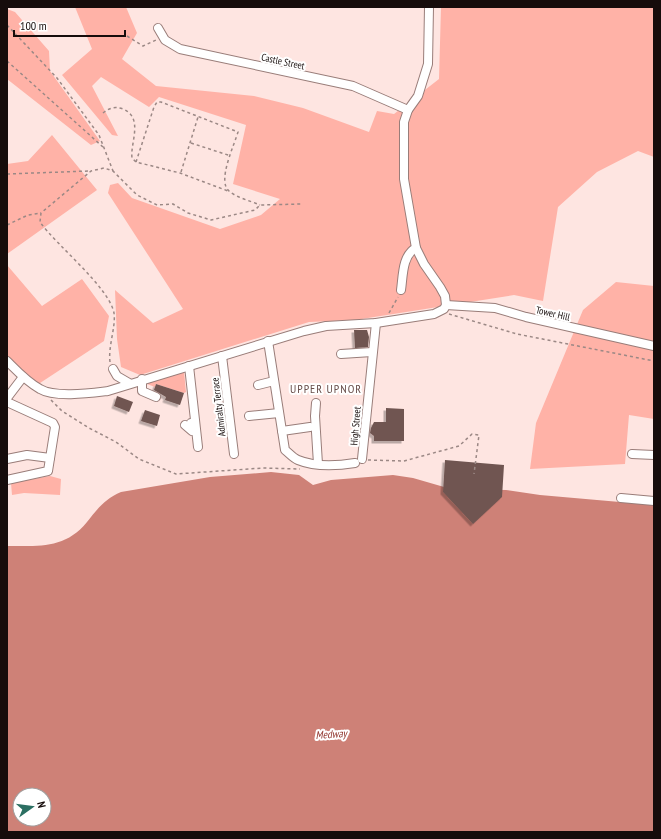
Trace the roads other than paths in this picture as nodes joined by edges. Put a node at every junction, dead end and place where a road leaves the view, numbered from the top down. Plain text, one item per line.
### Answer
1 (429, 7) edge
2 (158, 28) dead end
3 (408, 110) junction
4 (416, 248) junction
5 (401, 290) road end
6 (446, 305) junction
7 (380, 322) junction
8 (268, 341) junction
9 (654, 346) edge
10 (372, 352) junction
11 (341, 354) dead end
12 (222, 356) junction
13 (7, 361) edge
14 (187, 366) junction
15 (113, 369) road end
16 (23, 377) junction
17 (142, 380) junction
18 (274, 381) junction
19 (129, 383) junction
20 (258, 385) dead end
21 (156, 397) dead end
22 (7, 398) edge
23 (7, 402) edge
24 (316, 403) dead end
25 (279, 413) junction
26 (249, 416) dead end
27 (185, 425) dead end
28 (310, 427) dead end
29 (282, 431) junction
30 (198, 447) dead end
31 (234, 454) dead end
32 (632, 454) dead end
33 (654, 455) edge
34 (50, 458) junction
35 (7, 459) edge
36 (318, 464) junction
37 (7, 480) edge
38 (621, 498) dead end
39 (654, 501) edge

1 - 3 street
2 - 3 street, Castle Street
3 - 4 street
4 - 5 street
4 - 6 street
6 - 7 street
6 - 9 street, Tower Hill
7 - 8 street
7 - 10 street, High Street
8 - 12 street
8 - 18 street
10 - 11 street
10 - 36 street, High Street
12 - 14 street
12 - 31 street, Admiralty Terrace
13 - 16 street
14 - 17 street
14 - 27 street
14 - 30 street
15 - 19 street
16 - 19 street
16 - 22 street
17 - 19 street
17 - 21 street
18 - 20 street
18 - 25 street
23 - 34 street
24 - 36 street
25 - 26 street
25 - 29 street
28 - 29 street
29 - 36 street
32 - 33 street
34 - 35 street
34 - 37 street
38 - 39 street

